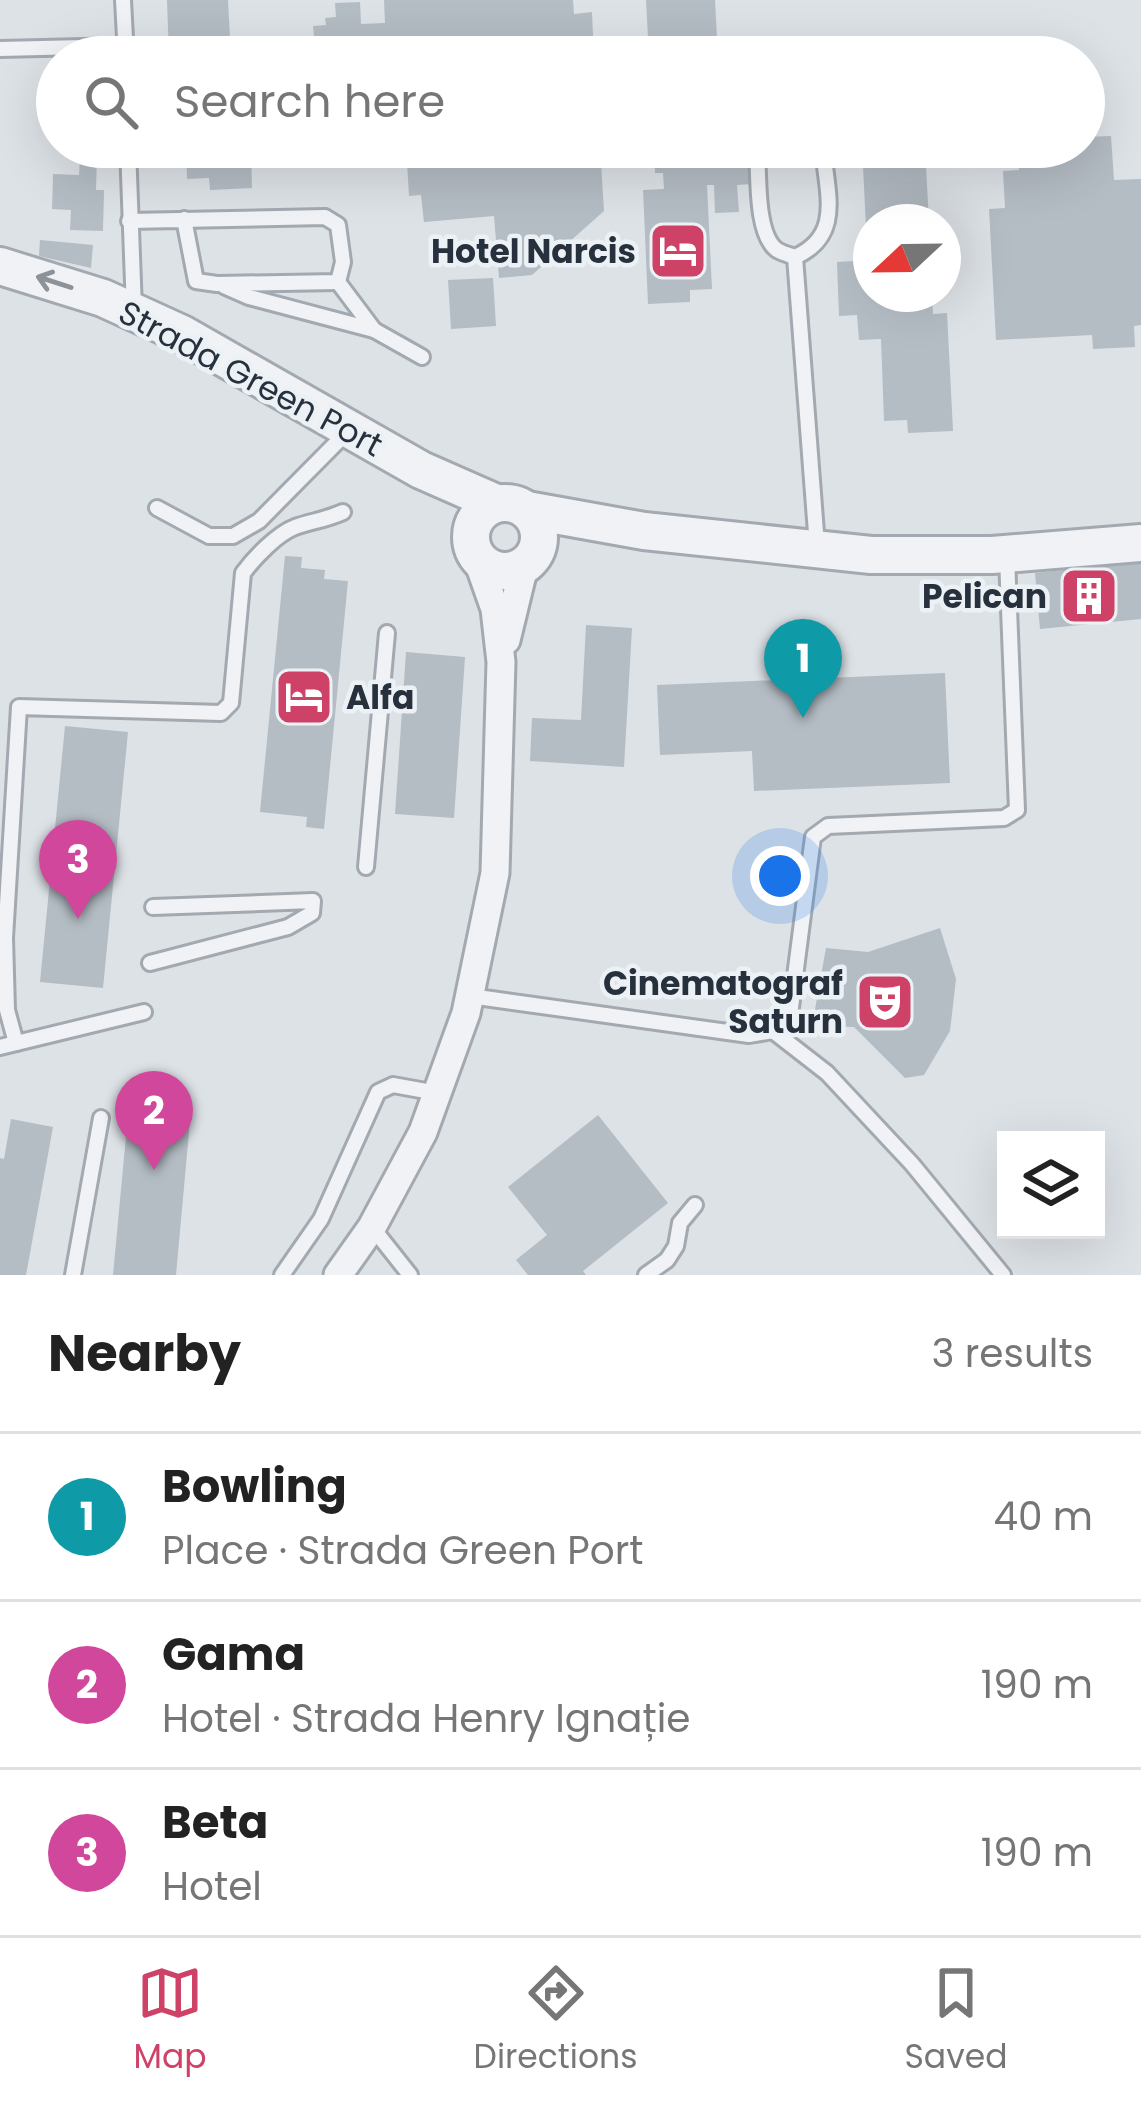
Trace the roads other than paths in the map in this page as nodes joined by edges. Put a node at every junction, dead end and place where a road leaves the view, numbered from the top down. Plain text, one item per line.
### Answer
1 (123, 0) edge
2 (124, 36) edge
3 (0, 49) edge
4 (36, 50) edge
5 (128, 168) edge
6 (759, 168) edge
7 (825, 168) edge
8 (184, 219) junction
9 (129, 221) junction
10 (795, 257) junction
11 (0, 266) edge
12 (338, 282) junction
13 (218, 284) junction
14 (134, 312) junction
15 (374, 330) junction
16 (422, 357) dead end
17 (350, 430) junction
18 (511, 507) junction
19 (157, 508) dead end
20 (343, 512) dead end
21 (644, 531) junction
22 (1141, 543) edge
23 (817, 551) junction
24 (1007, 554) junction
25 (476, 555) junction
26 (528, 562) junction
27 (387, 633) dead end
28 (502, 662) junction
29 (366, 867) dead end
30 (153, 908) dead end
31 (150, 963) dead end
32 (470, 996) junction
33 (144, 1012) dead end
34 (773, 1031) junction
35 (8, 1045) edge
36 (437, 1093) junction
37 (101, 1118) dead end
38 (694, 1205) dead end
39 (372, 1227) junction
40 (73, 1275) edge
41 (282, 1275) edge
42 (338, 1275) edge
43 (410, 1275) edge
44 (646, 1275) edge
45 (1003, 1275) edge

1 - 2 lane
3 - 4 lane
5 - 9 lane
6 - 10 lane
7 - 10 lane
8 - 9 lane
8 - 12 lane
8 - 13 lane
9 - 14 lane
10 - 23 lane
14 -> 11 street, Strada Green Port
12 - 13 lane
12 - 15 lane
13 - 15 lane
14 - 17 street, Strada Green Port
15 - 16 lane
17 - 18 street, Strada Green Port
17 - 19 lane
18 - 21 street, Strada Green Port
18 - 25 street
18 - 26 street
20 - 35 lane
21 - 23 street, Strada Green Port
21 - 26 street, Strada Green Port
22 - 24 street, Strada Green Port
23 - 24 street, Strada Green Port
24 - 34 lane
25 - 26 street
25 - 28 street
26 - 28 street
27 - 29 lane
28 - 32 street
30 - 31 lane
32 - 34 lane
32 - 36 street
33 - 35 lane
34 - 45 lane
36 - 39 street
36 - 41 lane
37 - 40 lane
38 - 44 lane
39 - 42 street
39 - 43 lane

